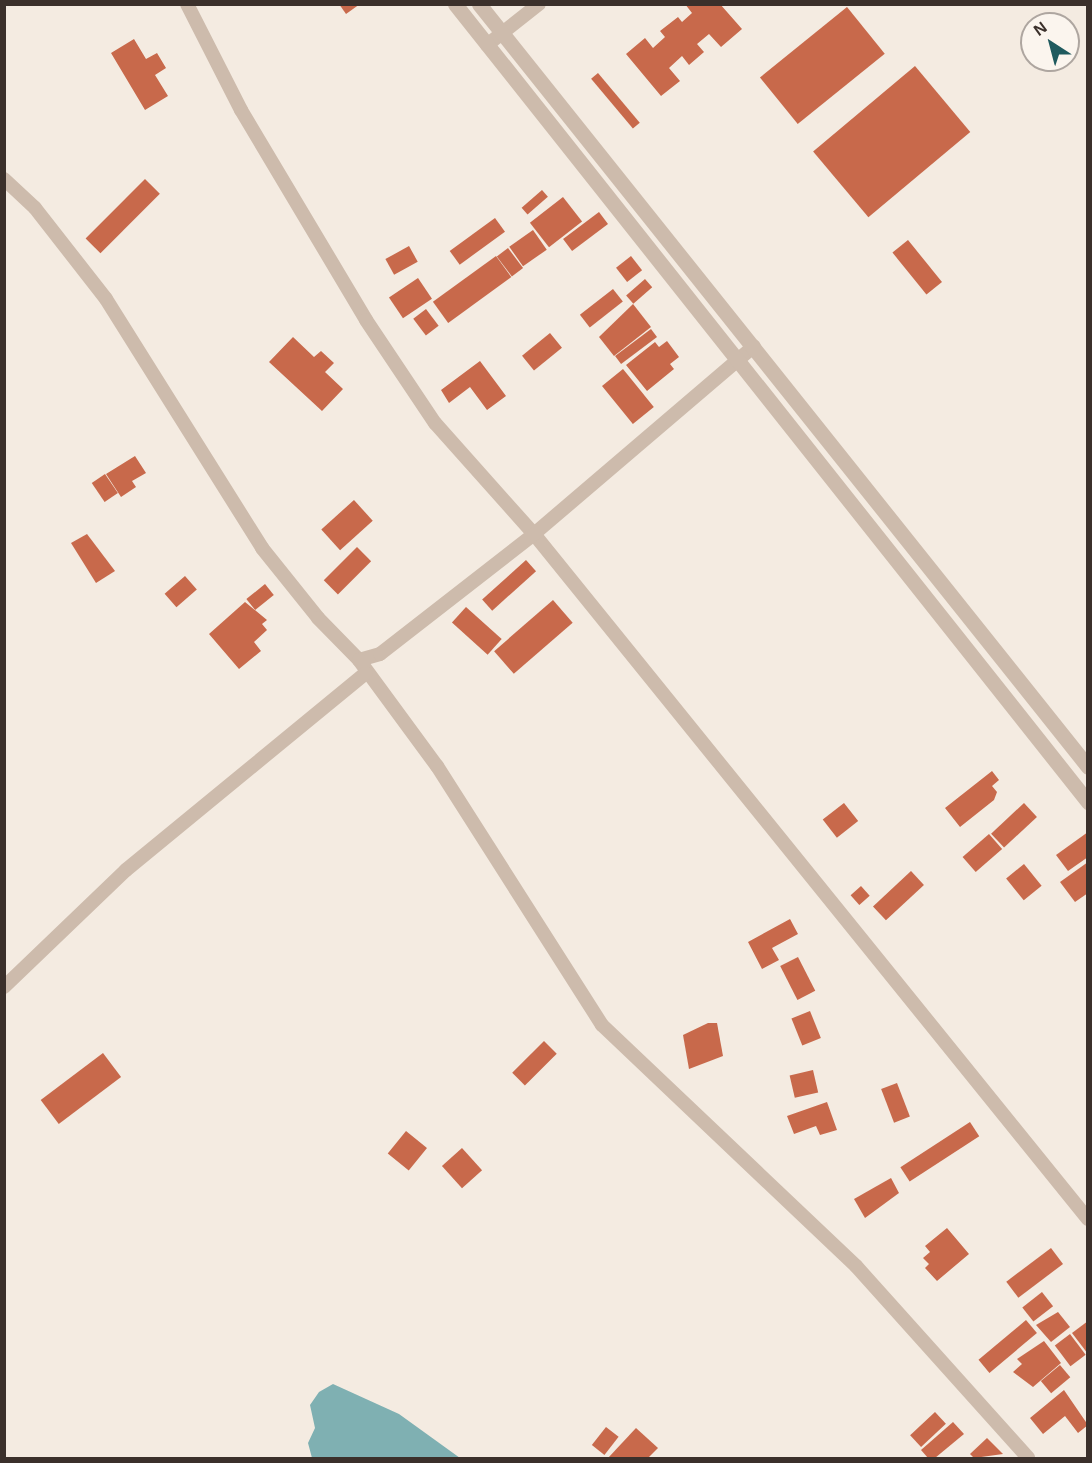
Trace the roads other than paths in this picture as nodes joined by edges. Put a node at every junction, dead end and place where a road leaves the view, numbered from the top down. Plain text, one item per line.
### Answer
1 (187, 4) edge
2 (454, 4) edge
3 (479, 4) edge
4 (539, 4) edge
5 (502, 33) junction
6 (487, 45) junction
7 (4, 179) edge
8 (754, 346) junction
9 (738, 360) junction
10 (534, 534) junction
11 (359, 660) junction
12 (366, 673) junction
13 (1088, 767) edge
14 (1088, 802) edge
15 (4, 987) edge
16 (1088, 1219) edge
17 (1028, 1458) edge

1 - 10 street
2 - 6 street
3 - 5 street
4 - 5 street
5 - 6 street
5 - 8 street
6 - 9 street
7 - 11 street
8 - 9 street
8 - 13 street
9 - 10 street
9 - 14 street
10 - 11 street
10 - 16 street
11 - 12 street
12 - 15 street
12 - 17 street

